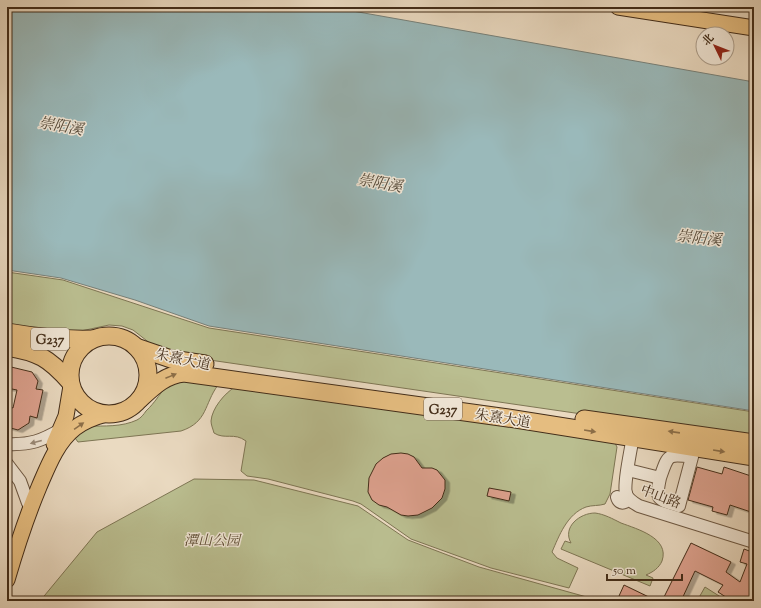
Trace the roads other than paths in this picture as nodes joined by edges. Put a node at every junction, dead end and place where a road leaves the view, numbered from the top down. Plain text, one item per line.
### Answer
1 (618, 7) edge
2 (678, 7) edge
3 (754, 19) edge
4 (754, 28) edge
5 (7, 332) edge
6 (93, 339) junction
7 (7, 347) edge
8 (136, 347) junction
9 (71, 384) junction
10 (140, 399) junction
11 (106, 414) junction
12 (62, 429) junction
13 (634, 432) junction
14 (754, 443) edge
15 (7, 444) edge
16 (754, 457) edge
17 (7, 464) edge
18 (45, 467) junction
19 (628, 470) junction
20 (660, 478) dead end
21 (28, 503) junction
22 (754, 542) edge
23 (7, 564) edge
24 (7, 580) edge

1 - 4 main road
2 - 3 main road
5 - 6 highway, G237
6 - 8 highway, G237
6 - 9 highway, G237
7 - 9 highway, G237
8 - 10 highway, G237
8 - 13 highway, 朱熹大道 / G237
9 - 11 highway, G237
9 - 12 main road
10 - 11 highway, G237
10 -> 13 highway, 朱熹大道 / G237
18 -> 11 main road
12 -> 15 street
12 - 18 main road
14 -> 13 highway, 朱熹大道 / G237
13 -> 16 highway, 朱熹大道 / G237
13 - 19 street, 中山路
17 - 21 street
18 - 21 main road
18 - 24 main road
19 - 20 street
19 - 22 street, 中山路
21 - 23 main road

